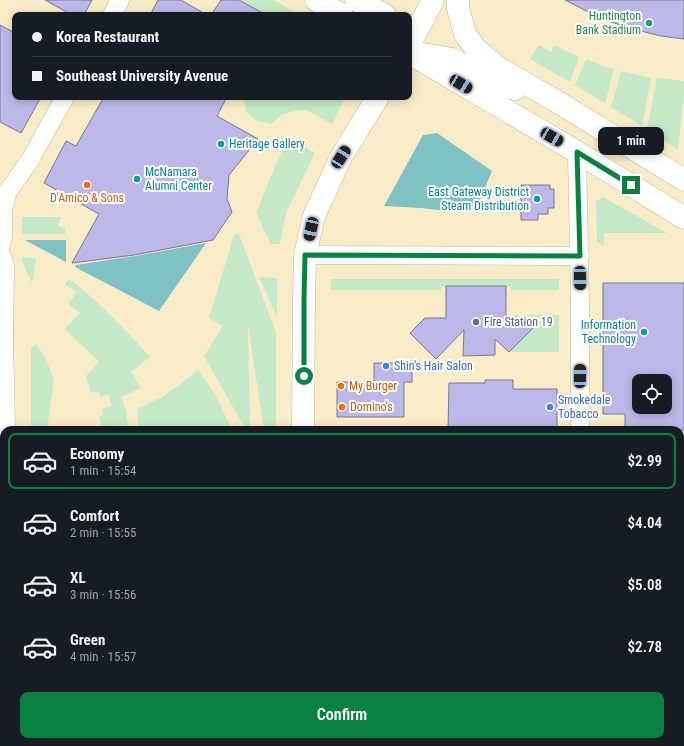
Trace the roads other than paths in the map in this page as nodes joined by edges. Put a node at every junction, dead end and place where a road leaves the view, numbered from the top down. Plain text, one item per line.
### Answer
1 (120, 0) edge
2 (316, 0) edge
3 (356, 0) edge
4 (433, 0) edge
5 (458, 0) edge
6 (114, 12) edge
7 (337, 12) edge
8 (379, 12) edge
9 (412, 35) edge
10 (412, 53) edge
11 (412, 55) edge
12 (64, 100) edge
13 (376, 100) edge
14 (566, 107) junction
15 (577, 152) junction
16 (684, 180) edge
17 (684, 218) edge
18 (0, 248) edge
19 (0, 254) edge
20 (305, 255) junction
21 (580, 256) junction
22 (6, 426) edge
23 (303, 426) edge
24 (580, 426) edge

1 - 6 street
2 - 7 main road
3 - 8 main road
4 - 9 main road
5 - 14 main road
10 - 14 main road
11 - 15 main road
12 - 18 street
13 - 20 main road
14 - 16 main road
15 - 17 main road
15 - 21 street
19 - 22 street
20 - 21 street
20 - 23 main road
21 - 24 street

